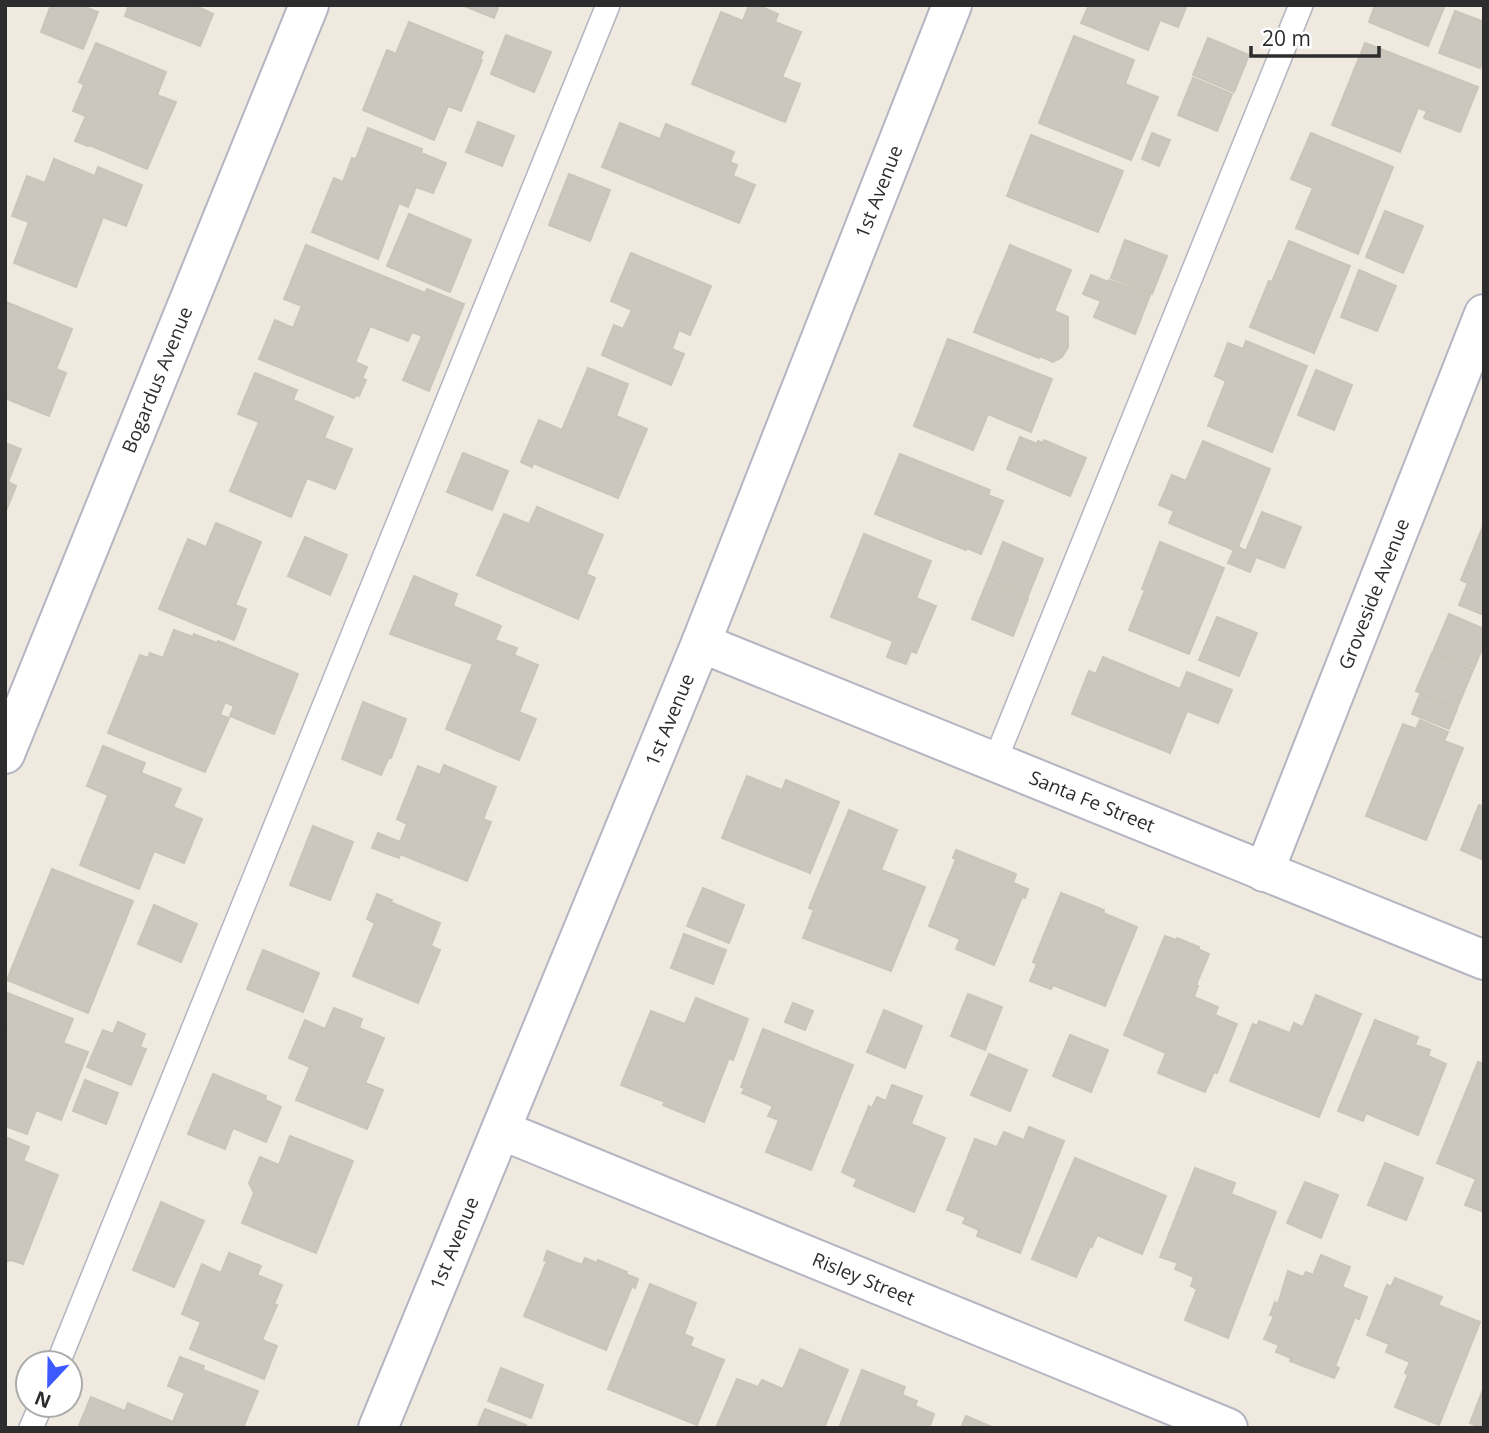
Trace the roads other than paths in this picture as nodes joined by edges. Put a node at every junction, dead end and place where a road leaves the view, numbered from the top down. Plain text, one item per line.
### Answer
1 (309, 5) edge
2 (608, 5) edge
3 (952, 5) edge
4 (1301, 5) edge
5 (1484, 314) edge
6 (1473, 373) edge
7 (701, 643) junction
8 (5, 754) edge
9 (995, 761) junction
10 (1264, 872) junction
11 (1484, 960) edge
12 (502, 1130) junction
13 (64, 1349) edge
14 (378, 1428) edge
15 (1228, 1428) edge

1 - 8 street, Bogardus Avenue
2 - 13 lane
3 - 7 street, 1st Avenue
4 - 9 lane
5 - 6 street, Groveside Avenue
6 - 10 street, Groveside Avenue
7 - 9 street, Santa Fe Street
7 - 12 street, 1st Avenue
9 - 10 street, Santa Fe Street
10 - 11 street, Santa Fe Street
12 - 14 street, 1st Avenue
12 - 15 street, Risley Street

